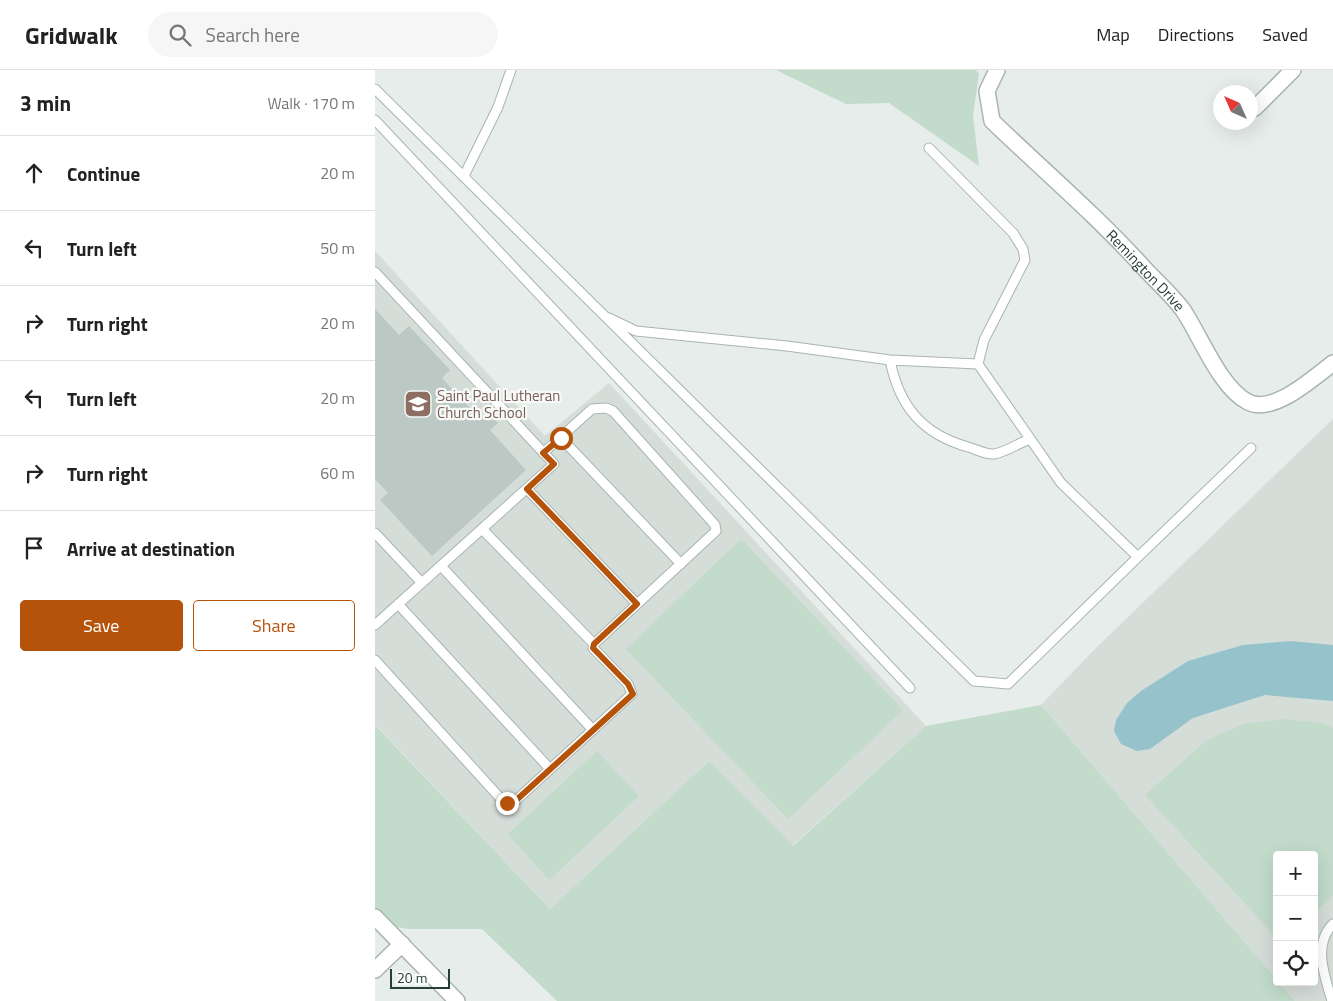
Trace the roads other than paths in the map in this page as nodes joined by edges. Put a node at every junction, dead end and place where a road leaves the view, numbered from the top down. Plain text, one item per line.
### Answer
1 (511, 70) edge
2 (997, 70) edge
3 (1293, 70) edge
4 (375, 89) edge
5 (1258, 105) edge
6 (375, 120) edge
7 (929, 148) dead end
8 (464, 176) junction
9 (375, 272) edge
10 (609, 318) junction
11 (890, 360) junction
12 (1333, 363) edge
13 (978, 364) junction
14 (561, 438) junction
15 (1030, 439) junction
16 (1251, 448) dead end
17 (543, 453) junction
18 (527, 489) junction
19 (482, 529) junction
20 (375, 533) edge
21 (1138, 557) junction
22 (681, 564) junction
23 (441, 566) junction
24 (422, 583) junction
25 (398, 604) junction
26 (637, 604) junction
27 (377, 620) edge
28 (594, 644) junction
29 (375, 660) edge
30 (910, 688) dead end
31 (593, 730) junction
32 (550, 769) junction
33 (375, 917) edge
34 (1333, 924) edge
35 (402, 944) junction
36 (375, 970) edge
37 (457, 1001) edge
38 (1332, 1001) edge

1 - 8 lane
2 - 12 street, Remington Drive
3 - 5 street
4 - 8 lane
6 - 30 lane
7 - 13 lane
8 - 10 lane
9 - 17 lane
10 - 11 lane
10 - 21 lane
11 - 13 lane
11 - 15 lane
13 - 15 lane
14 - 17 lane
14 - 22 lane
14 - 22 lane
15 - 21 lane
16 - 21 lane
17 - 18 lane
18 - 19 lane
18 - 26 lane
19 - 23 lane
19 - 28 lane
20 - 24 lane
22 - 26 lane
23 - 24 lane
23 - 31 lane
24 - 25 lane
25 - 27 lane
25 - 32 lane
26 - 28 lane
28 - 31 lane
29 - 32 lane
31 - 32 lane
33 - 35 street
34 - 38 lane
35 - 36 street
35 - 37 street

